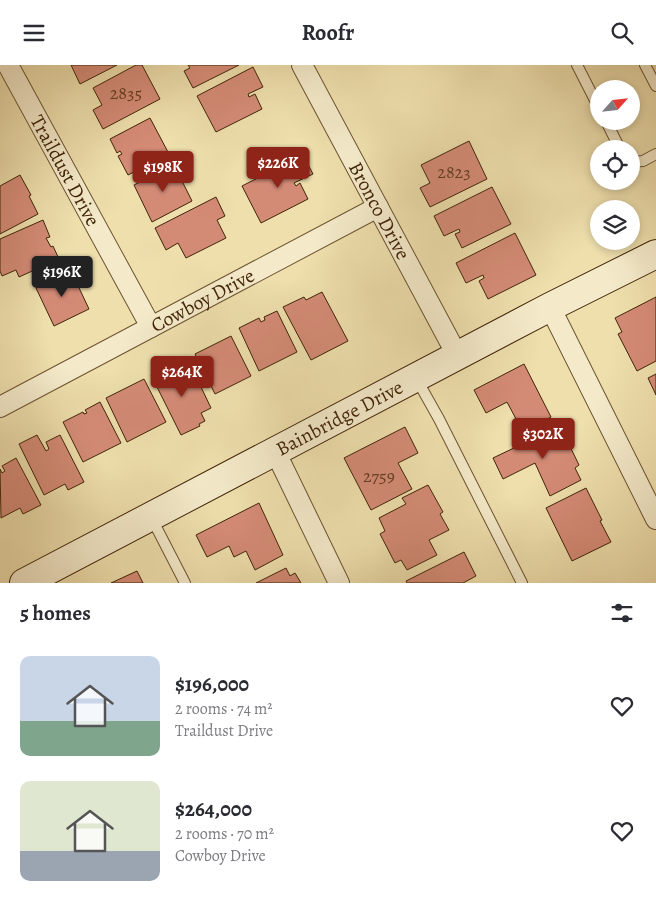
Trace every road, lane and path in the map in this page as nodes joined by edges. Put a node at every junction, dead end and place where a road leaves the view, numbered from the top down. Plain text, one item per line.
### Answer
1 (8, 65) edge
2 (302, 65) edge
3 (577, 65) edge
4 (645, 65) edge
5 (656, 86) edge
6 (590, 90) edge
7 (656, 154) edge
8 (640, 161) edge
9 (378, 207) junction
10 (656, 254) edge
11 (550, 307) junction
12 (151, 327) junction
13 (457, 355) junction
14 (416, 377) junction
15 (0, 407) edge
16 (275, 451) junction
17 (150, 517) junction
18 (656, 519) edge
19 (24, 583) edge
20 (185, 583) edge
21 (339, 583) edge
22 (522, 583) edge

1 - 12 street, Traildust Drive
2 - 9 street, Bronco Drive
3 - 6 lane
4 - 5 lane
7 - 8 lane
9 - 12 street, Cowboy Drive
9 - 13 street, Bronco Drive
10 - 11 street, Bainbridge Drive
11 - 13 street, Bainbridge Drive
11 - 18 street
12 - 15 street, Cowboy Drive
13 - 14 street, Bainbridge Drive
14 - 16 street, Bainbridge Drive
14 - 22 lane
16 - 17 street, Bainbridge Drive
16 - 21 street
17 - 19 street, Bainbridge Drive
17 - 20 lane

